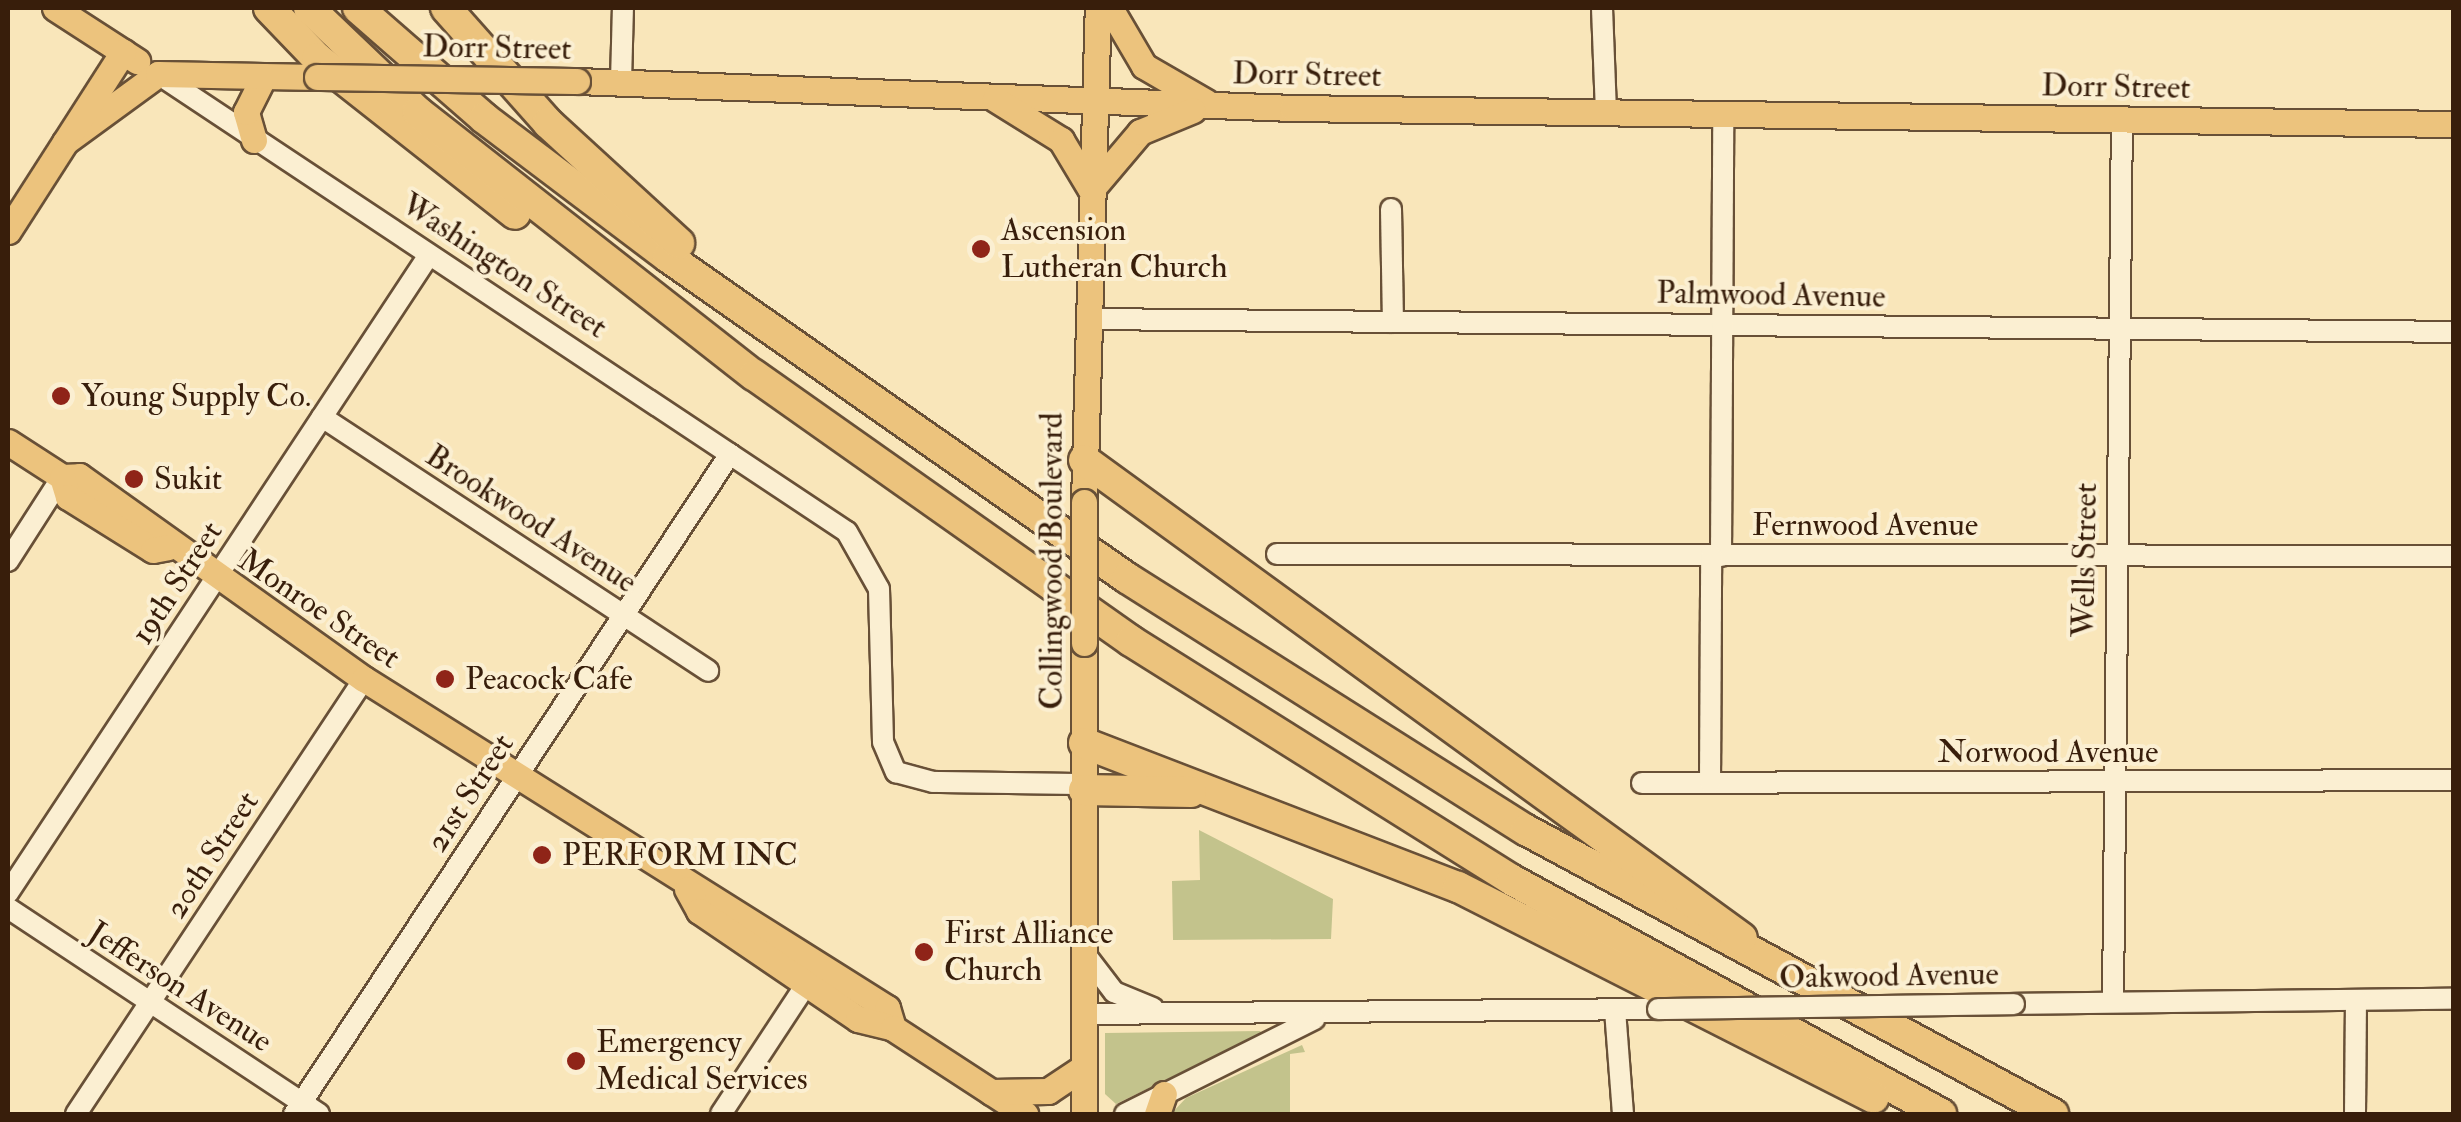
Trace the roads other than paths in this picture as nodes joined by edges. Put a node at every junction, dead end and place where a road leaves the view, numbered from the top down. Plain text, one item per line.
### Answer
1 (55, 8) edge
2 (269, 8) edge
3 (309, 8) edge
4 (358, 8) edge
5 (446, 8) edge
6 (623, 8) edge
7 (1098, 8) edge
8 (1110, 8) edge
9 (1602, 8) edge
10 (123, 52) junction
11 (158, 74) junction
12 (264, 76) junction
13 (621, 82) junction
14 (986, 95) junction
15 (1094, 100) junction
16 (1210, 105) junction
17 (1606, 112) junction
18 (1723, 114) junction
19 (2122, 120) junction
20 (2454, 124) edge
21 (70, 135) junction
22 (254, 140) junction
23 (1092, 190) junction
24 (1391, 209) dead end
25 (8, 231) edge
26 (429, 255) junction
27 (1088, 319) junction
28 (1393, 322) junction
29 (1722, 325) junction
30 (2120, 329) junction
31 (778, 332) junction
32 (2454, 332) edge
33 (754, 375) junction
34 (322, 417) junction
35 (8, 442) edge
36 (730, 454) junction
37 (1084, 460) junction
38 (62, 478) junction
39 (1277, 554) dead end
40 (2114, 555) junction
41 (1716, 556) junction
42 (2454, 556) edge
43 (8, 562) edge
44 (215, 579) junction
45 (623, 616) junction
46 (708, 670) dead end
47 (364, 679) junction
48 (1084, 744) junction
49 (516, 778) junction
50 (2454, 780) edge
51 (2114, 782) junction
52 (1642, 783) dead end
53 (1710, 783) junction
54 (1084, 787) junction
55 (1213, 792) junction
56 (8, 893) edge
57 (8, 908) edge
58 (1083, 952) junction
59 (1758, 955) junction
60 (813, 974) junction
61 (2356, 1000) junction
62 (2454, 1000) edge
63 (2113, 1002) junction
64 (150, 1004) junction
65 (1616, 1010) junction
66 (1083, 1014) junction
67 (1169, 1014) junction
68 (1325, 1014) junction
69 (1084, 1068) junction
70 (991, 1092) junction
71 (1160, 1104) edge
72 (305, 1111) edge
73 (76, 1114) edge
74 (721, 1114) edge
75 (1025, 1114) edge
76 (1084, 1114) edge
77 (1125, 1114) edge
78 (1623, 1114) edge
79 (1913, 1114) edge
80 (1941, 1114) edge
81 (2053, 1114) edge
82 (2355, 1114) edge

1 - 10 main road, Washington Street
2 - 33 highway
3 - 33 highway
4 - 31 highway
5 - 31 highway
6 - 13 street
7 - 15 main road, Collingwood Boulevard
8 - 16 main road
9 - 17 street
10 - 11 main road, Washington Street
10 - 21 main road
11 - 12 main road, Dorr Street
11 - 21 main road
11 - 22 street, Washington Street
12 - 13 main road, Dorr Street, bridge
12 - 22 main road
13 - 14 main road, Dorr Street
14 - 15 main road, Dorr Street
14 - 23 main road
15 - 16 main road, Dorr Street
15 - 23 main road, Collingwood Boulevard
16 - 17 main road, Dorr Street
16 - 23 main road
17 - 18 main road, Dorr Street
18 - 19 main road, Dorr Street
18 - 29 street
19 - 20 main road, Dorr Street
19 - 30 street, Wells Street
21 - 25 main road
22 - 26 street, Washington Street
23 - 27 main road, Collingwood Boulevard
24 - 28 street
26 - 34 street, 19th Street
26 - 36 street, Washington Street
27 - 28 street, Palmwood Avenue
27 - 37 main road, Collingwood Boulevard
28 - 29 street, Palmwood Avenue
29 - 30 street, Palmwood Avenue
29 - 41 street
30 - 32 street, Palmwood Avenue
30 - 40 street, Wells Street
31 - 59 highway
33 - 80 highway
34 - 44 street, 19th Street
34 - 45 street, Brookwood Avenue
35 - 38 main road, Monroe Street
36 - 45 street, 21st Street
36 - 54 street, Washington Street
37 - 48 main road, Collingwood Boulevard, bridge
37 - 59 highway
38 - 43 street
38 - 44 main road, Monroe Street
39 - 41 street, Fernwood Avenue
40 - 41 street, Fernwood Avenue
40 - 42 street, Fernwood Avenue
40 - 51 street, Wells Street
41 - 53 street
44 - 47 main road, Monroe Street
44 - 56 street, 19th Street
45 - 46 street, Brookwood Avenue
45 - 49 street, 21st Street
47 - 49 main road, Monroe Street
47 - 64 street, 20th Street
48 - 54 main road, Collingwood Boulevard
48 - 55 highway
49 - 60 main road, Monroe Street
49 - 72 street, 21st Street
50 - 51 street, Norwood Avenue
51 - 53 street, Norwood Avenue
51 - 63 street, Wells Street
52 - 53 street, Norwood Avenue
54 - 55 highway
54 - 58 main road, Collingwood Boulevard
55 - 79 highway
57 - 64 street, Jefferson Avenue
58 - 66 main road, Collingwood Boulevard
58 - 67 street, Oakwood Avenue
59 - 81 highway
60 - 70 main road, Monroe Street
60 - 74 street
61 - 62 street, Oakwood Avenue
61 - 63 street, Oakwood Avenue
61 - 82 street
63 - 65 street, Oakwood Avenue, bridge
64 - 72 street, Jefferson Avenue
64 - 73 street, 20th Street
65 - 68 street, Oakwood Avenue
65 - 78 street
66 - 67 street, Oakwood Avenue
66 - 69 main road, Collingwood Boulevard
67 - 68 street, Oakwood Avenue
68 - 71 street, Oakwood Avenue
69 - 70 main road
69 - 76 main road, Collingwood Boulevard
70 - 75 main road, Monroe Street
71 - 77 street, Oakwood Avenue

